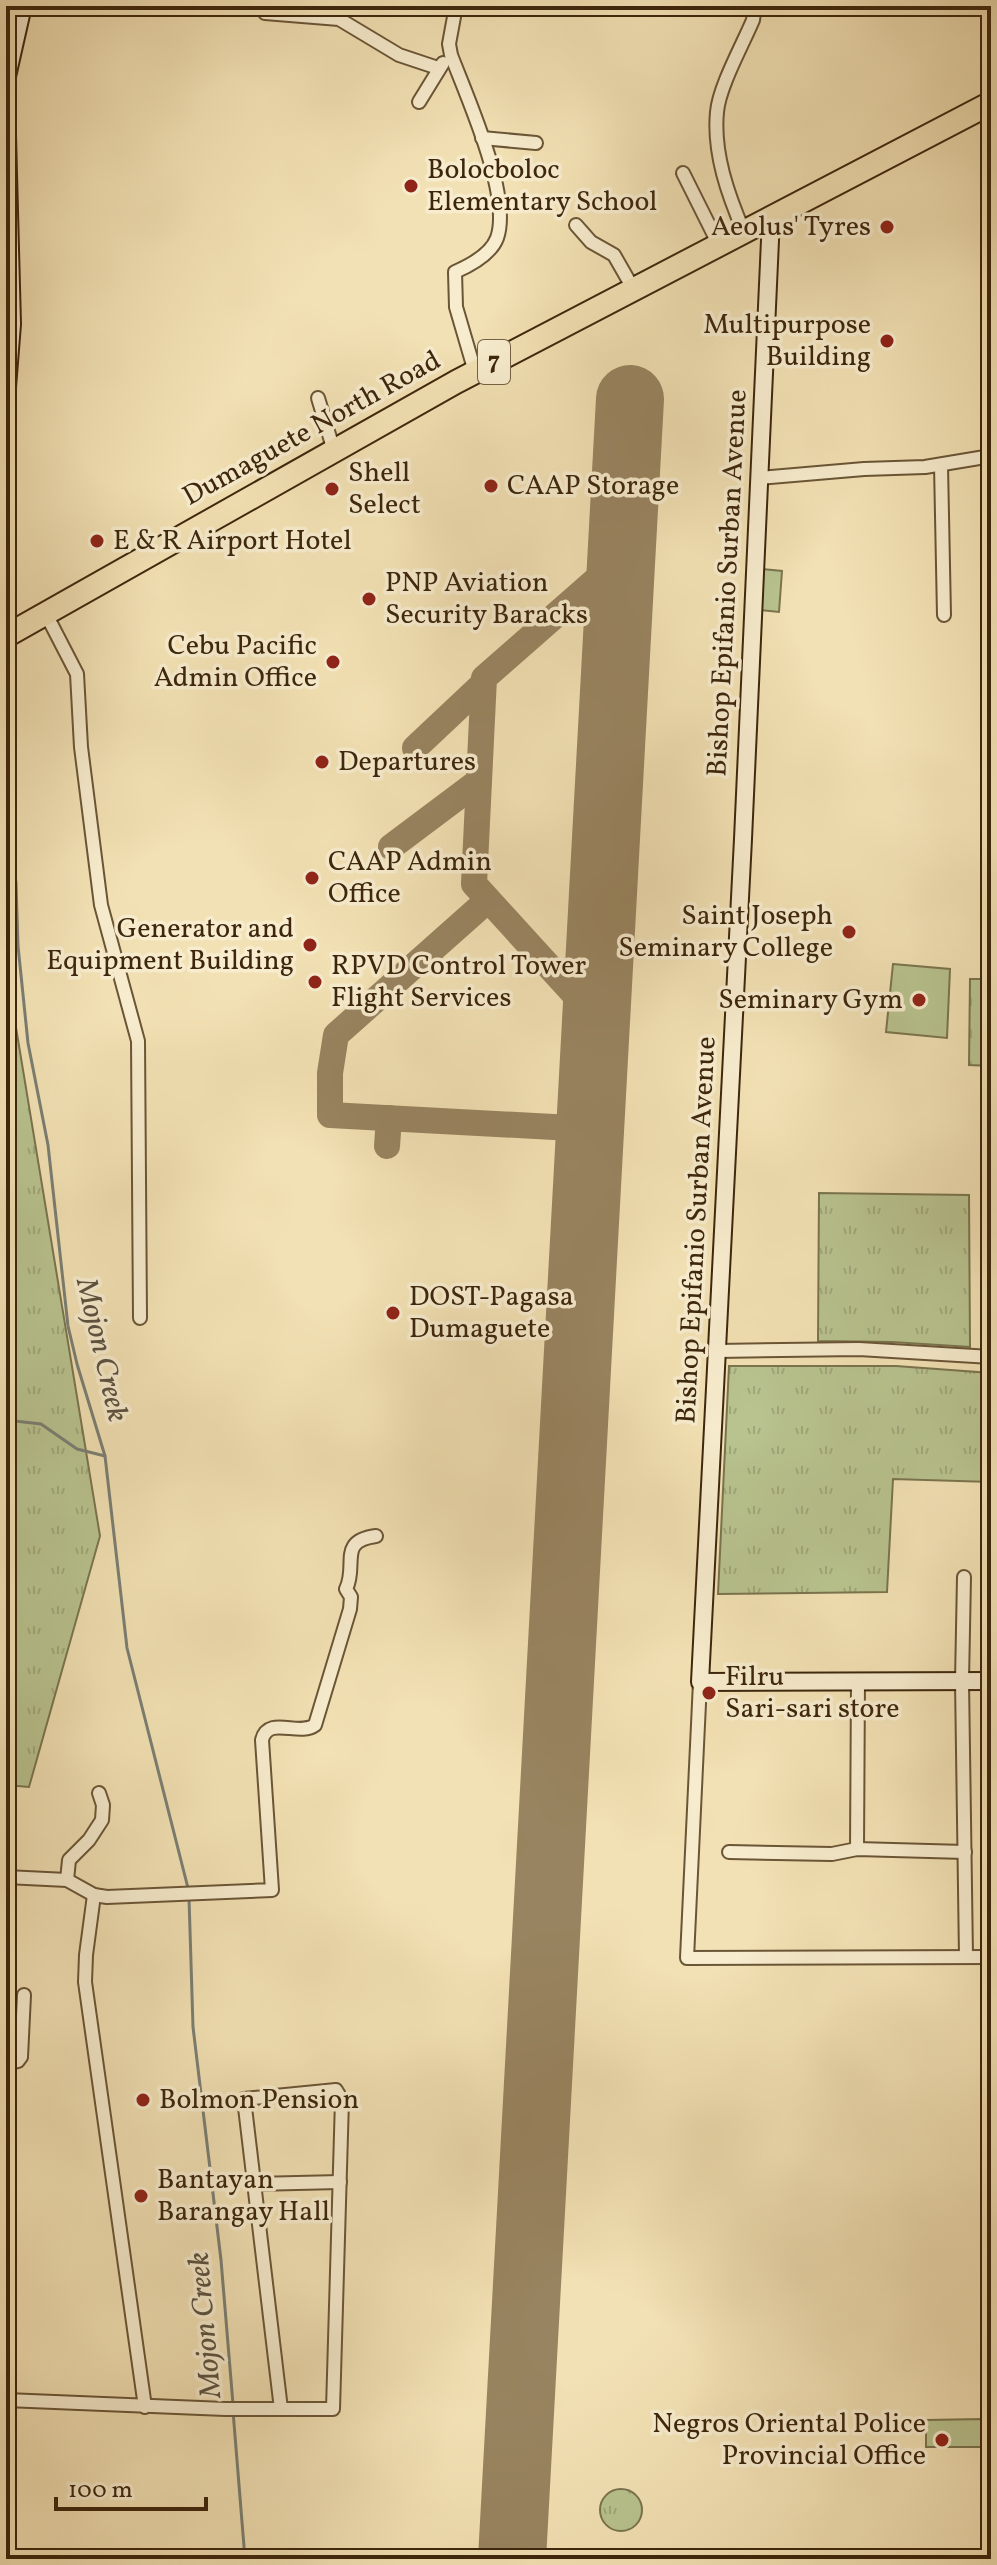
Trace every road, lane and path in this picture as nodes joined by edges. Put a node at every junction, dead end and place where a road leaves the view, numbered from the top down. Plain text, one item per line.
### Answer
1 (23, 6) edge
2 (456, 6) edge
3 (755, 6) edge
4 (340, 12) edge
5 (265, 13) dead end
6 (451, 55) junction
7 (438, 68) junction
8 (6, 81) edge
9 (6, 98) edge
10 (419, 102) dead end
11 (991, 103) edge
12 (6, 129) edge
13 (482, 138) junction
14 (536, 143) dead end
15 (683, 173) dead end
16 (771, 218) junction
17 (576, 225) dead end
18 (744, 232) junction
19 (719, 245) junction
20 (634, 290) junction
21 (9, 312) edge
22 (475, 372) junction
23 (318, 398) dead end
24 (6, 400) edge
25 (334, 451) junction
26 (991, 456) edge
27 (941, 465) junction
28 (759, 478) junction
29 (46, 614) junction
30 (944, 615) dead end
31 (8, 629) edge
32 (140, 1318) dead end
33 (717, 1351) junction
34 (991, 1357) edge
35 (376, 1536) dead end
36 (964, 1577) dead end
37 (858, 1681) junction
38 (962, 1681) junction
39 (991, 1681) edge
40 (700, 1682) junction
41 (99, 1793) dead end
42 (857, 1849) junction
43 (729, 1852) dead end
44 (965, 1852) junction
45 (6, 1877) edge
46 (67, 1880) junction
47 (94, 1895) junction
48 (966, 1957) junction
49 (991, 1957) edge
50 (24, 1995) dead end
51 (6, 2064) edge
52 (340, 2182) junction
53 (253, 2184) junction
54 (6, 2400) edge
55 (145, 2407) junction
56 (281, 2409) junction

1 - 8 street
2 - 6 street
3 - 18 street
4 - 5 street
4 - 7 street
6 - 7 street
6 - 13 street
7 - 10 street
9 - 12 street
11 - 16 highway, Dumaguete North Road / 7
12 - 21 street
13 - 14 street
13 - 22 street
15 - 19 street
16 - 18 highway, Dumaguete North Road / 7
16 - 28 street, Bishop Epifanio Surban Avenue
17 - 20 street
18 - 19 highway, Dumaguete North Road / 7
19 - 20 highway, Dumaguete North Road / 7
20 - 22 highway, Dumaguete North Road / 7
21 - 24 street
22 - 25 highway, Dumaguete North Road / 7
23 - 25 street
25 - 29 highway, Dumaguete North Road / 7
26 - 27 street
27 - 28 street
27 - 30 street
28 - 33 street, Bishop Epifanio Surban Avenue
29 - 31 highway, Dumaguete North Road / 7
29 - 32 street
33 - 34 street
33 - 40 street, Bishop Epifanio Surban Avenue
35 - 47 street
36 - 38 street
37 - 38 street
37 - 40 street
37 - 42 street
38 - 39 street
38 - 44 street
40 - 48 street, Bishop Epifanio Surban Avenue
41 - 46 street
42 - 43 street
42 - 44 street
44 - 48 street
45 - 46 street
46 - 47 street
47 - 55 street
48 - 49 street
50 - 51 street
52 - 53 street
52 - 53 street
52 - 56 street
53 - 56 street
54 - 55 street
55 - 56 street

